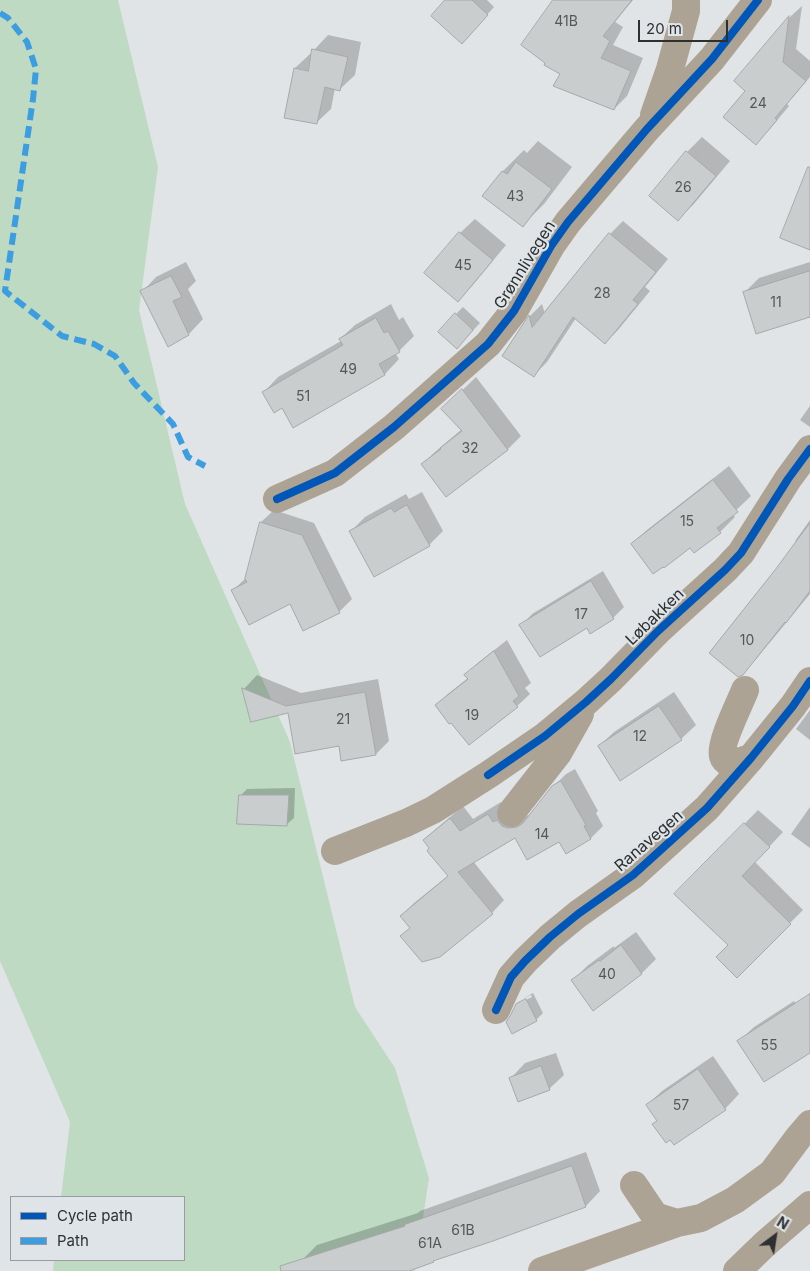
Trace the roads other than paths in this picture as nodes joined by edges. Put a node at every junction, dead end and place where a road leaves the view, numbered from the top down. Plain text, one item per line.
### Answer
1 (686, 0) edge
2 (758, 0) edge
3 (650, 126) junction
4 (810, 450) edge
5 (277, 499) dead end
6 (810, 680) edge
7 (745, 690) dead end
8 (586, 702) junction
9 (751, 758) junction
10 (511, 813) dead end
11 (335, 851) dead end
12 (496, 1010) dead end
13 (810, 1124) edge
14 (634, 1185) dead end
15 (810, 1205) edge
16 (677, 1223) junction
17 (542, 1271) edge
18 (738, 1271) edge

1 - 3 street, Grønnlivegen
2 - 3 street, Grønnlivegen
3 - 5 street, Grønnlivegen
4 - 8 street, Løbakken
6 - 9 street, Ranavegen
7 - 9 street
8 - 10 street, Løbakken
8 - 11 street, Løbakken
9 - 12 street, Ranavegen
13 - 16 street
14 - 16 street
15 - 18 street
16 - 17 street

